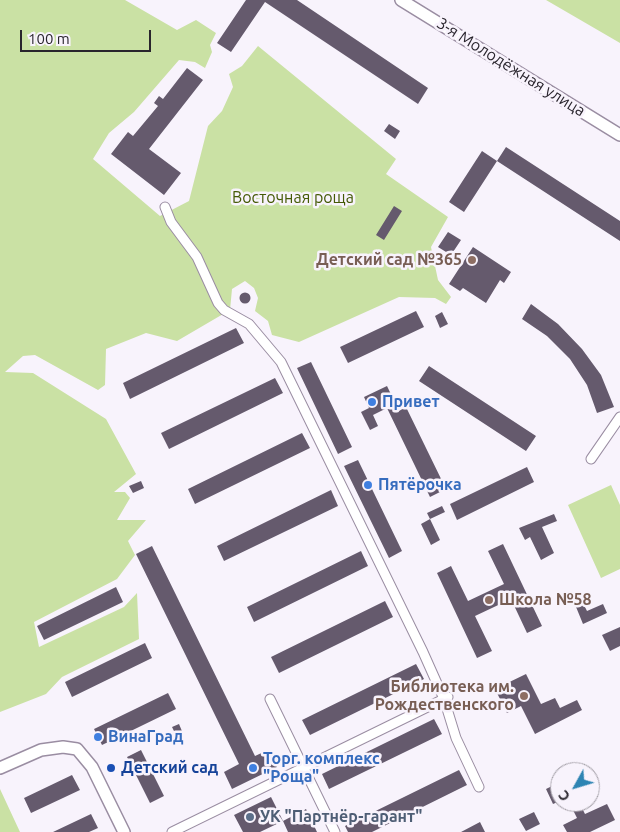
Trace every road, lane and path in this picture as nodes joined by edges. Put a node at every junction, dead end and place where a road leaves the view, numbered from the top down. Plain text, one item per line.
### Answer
1 (401, 0) edge
2 (620, 135) edge
3 (165, 207) dead end
4 (620, 417) edge
5 (591, 460) dead end
6 (446, 698) junction
7 (270, 699) dead end
8 (0, 768) edge
9 (303, 768) junction
10 (479, 786) dead end
11 (124, 832) edge
12 (172, 832) edge
13 (335, 832) edge

1 - 2 main road, 3-я Молодёжная улица
3 - 6 street
4 - 5 street
6 - 9 street
6 - 10 street
7 - 9 street
8 - 11 main road
9 - 12 street
9 - 13 street

